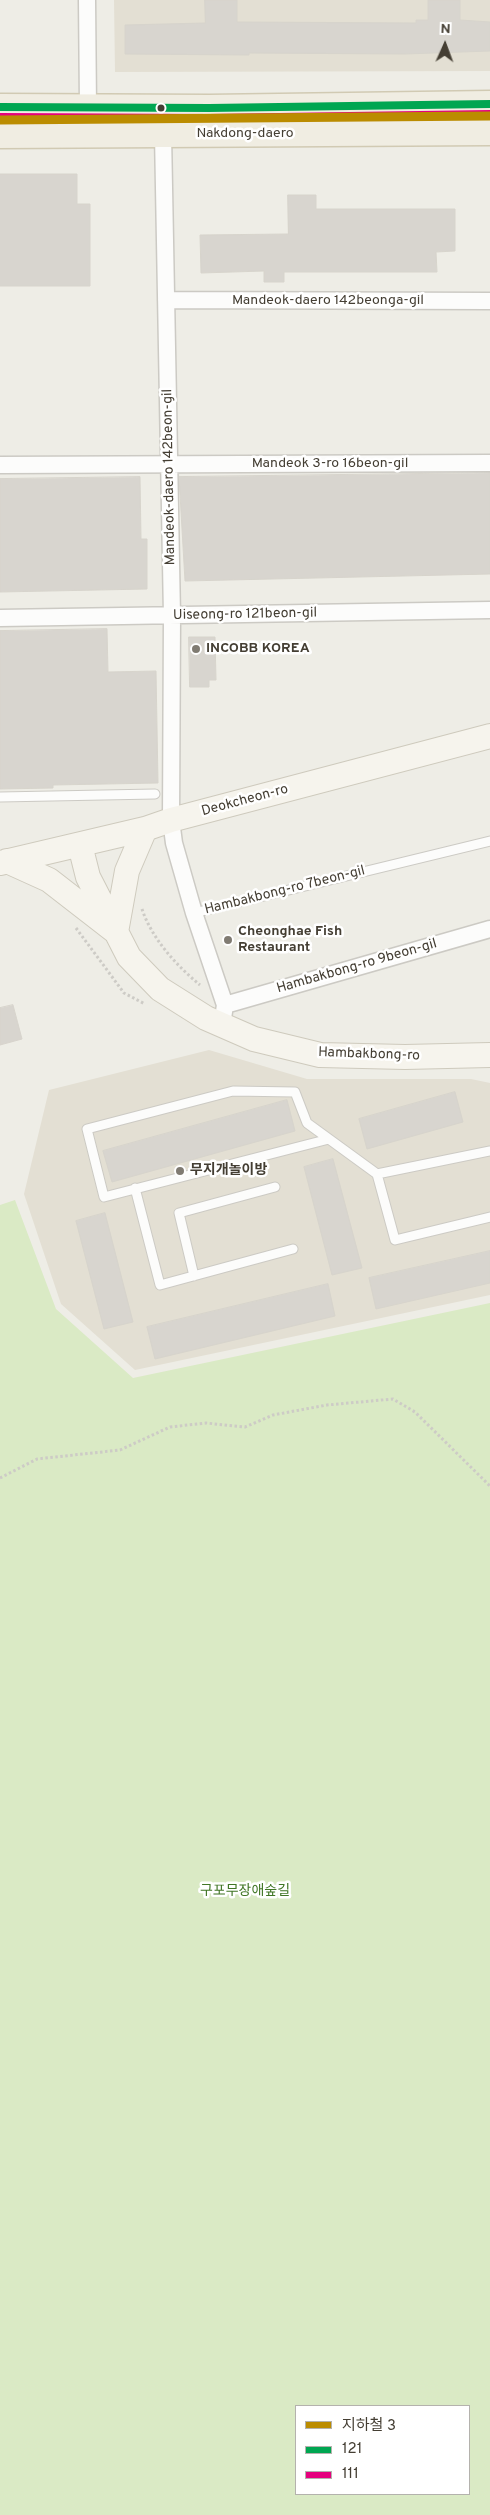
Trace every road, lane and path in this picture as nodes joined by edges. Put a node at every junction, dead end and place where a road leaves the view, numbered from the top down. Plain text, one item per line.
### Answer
1 (87, 0) edge
2 (490, 104) edge
3 (88, 106) junction
4 (0, 107) edge
5 (490, 132) edge
6 (163, 134) junction
7 (0, 135) edge
8 (166, 300) junction
9 (490, 301) edge
10 (490, 463) edge
11 (0, 464) edge
12 (170, 465) junction
13 (490, 610) edge
14 (172, 616) junction
15 (0, 618) edge
16 (490, 736) edge
17 (154, 794) dead end
18 (0, 797) edge
19 (172, 820) junction
20 (145, 829) junction
21 (490, 842) edge
22 (80, 845) junction
23 (3, 862) edge
24 (194, 913) junction
25 (490, 929) edge
26 (116, 932) junction
27 (223, 1015) junction
28 (490, 1055) edge
29 (329, 1139) junction
30 (490, 1151) edge
31 (377, 1174) junction
32 (276, 1187) dead end
33 (135, 1188) junction
34 (490, 1217) edge
35 (293, 1249) dead end
36 (194, 1276) junction
37 (0, 1478) edge
38 (490, 1486) edge

1 - 3 street
2 - 3 main road
3 - 4 main road
5 - 6 main road, Nakdong-daero
6 - 7 main road, Nakdong-daero
6 - 8 street, Mandeok-daero 142beon-gil
8 - 9 street, Mandeok-daero 142beonga-gil
8 - 12 street, Mandeok-daero 142beon-gil
10 - 12 street, Mandeok 3-ro 16beon-gil
11 - 12 street, Mandeok 3-ro 16beon-gil
12 - 14 street, Mandeok-daero 142beon-gil
13 - 14 street, Uiseong-ro 121beon-gil
14 - 15 street, Uiseong-ro 121beon-gil
14 - 19 street, Mandeok-daero 142beon-gil
16 - 19 main road, Deokcheon-ro
17 - 18 lane
19 - 20 main road, Deokcheon-ro
19 - 24 street, Mandeok-daero 142beon-gil
20 - 22 main road, Deokcheon-ro
20 - 26 main road
21 - 24 lane, Hambakbong-ro 7beon-gil
22 - 23 main road, Deokcheon-ro
22 - 26 main road, Hambakbong-ro
23 - 26 main road
24 - 27 street, Hambakbong-ro 7beon-gil
25 - 27 street, Hambakbong-ro 9beon-gil
26 - 27 main road, Hambakbong-ro
27 - 28 main road, Hambakbong-ro
29 - 31 lane
29 - 33 lane
29 - 33 lane
30 - 31 lane
31 - 34 lane
32 - 36 lane
33 - 36 lane
35 - 36 lane
37 - 38 path

